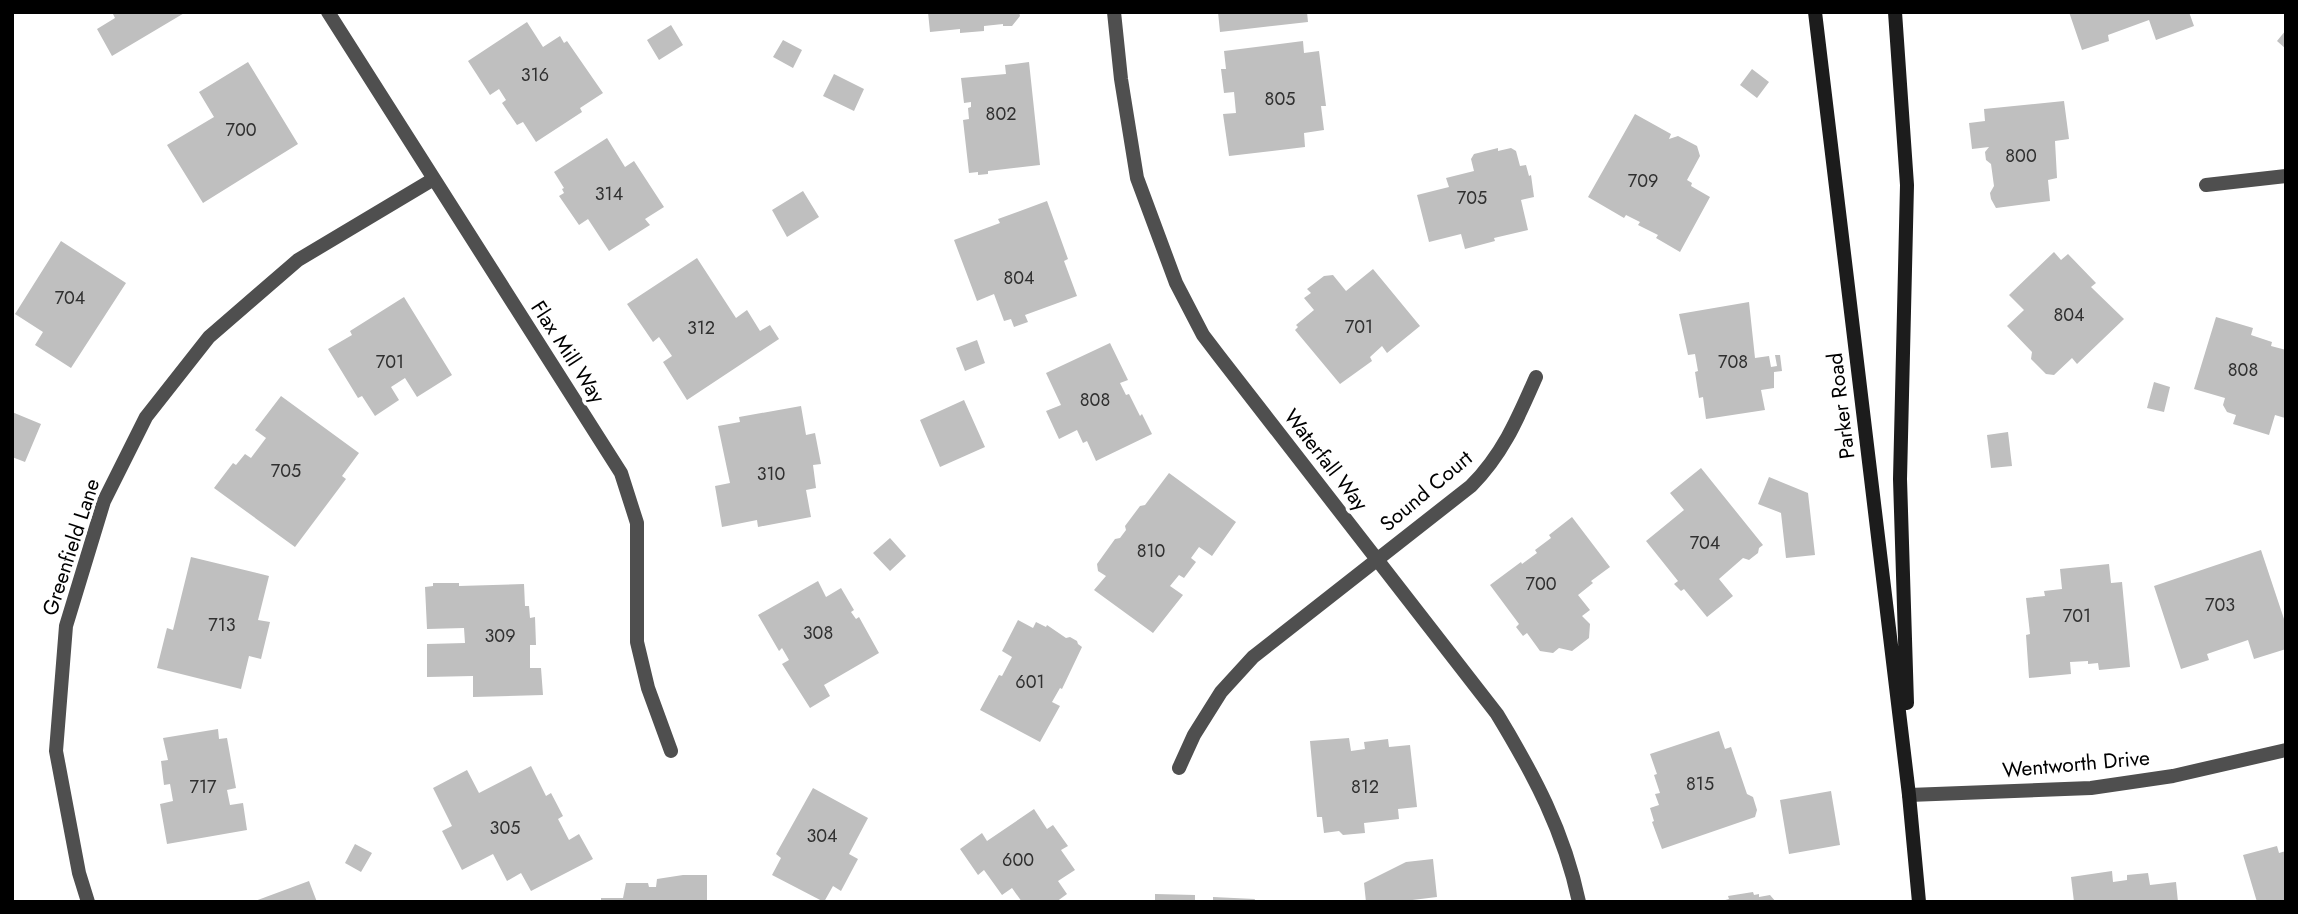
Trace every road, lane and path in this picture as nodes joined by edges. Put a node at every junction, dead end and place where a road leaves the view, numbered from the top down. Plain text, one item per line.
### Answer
1 (327, 12) edge
2 (1114, 12) edge
3 (1815, 12) edge
4 (1895, 12) edge
5 (2286, 176) edge
6 (432, 180) junction
7 (2206, 185) dead end
8 (1536, 377) dead end
9 (1377, 560) junction
10 (2286, 750) edge
11 (671, 751) dead end
12 (1179, 768) dead end
13 (1909, 795) junction
14 (88, 902) edge
15 (1579, 902) edge
16 (1919, 902) edge

1 - 6 street, Flax Mill Way
2 - 9 street, Waterfall Way
3 - 13 street, Parker Road
4 - 13 street, Parker Road
5 - 7 street
6 - 11 street, Flax Mill Way
6 - 14 street, Greenfield Lane
8 - 9 street, Sound Court
9 - 12 street, Sound Court
9 - 15 street, Waterfall Way
10 - 13 street, Wentworth Drive
13 - 16 street, Parker Road

